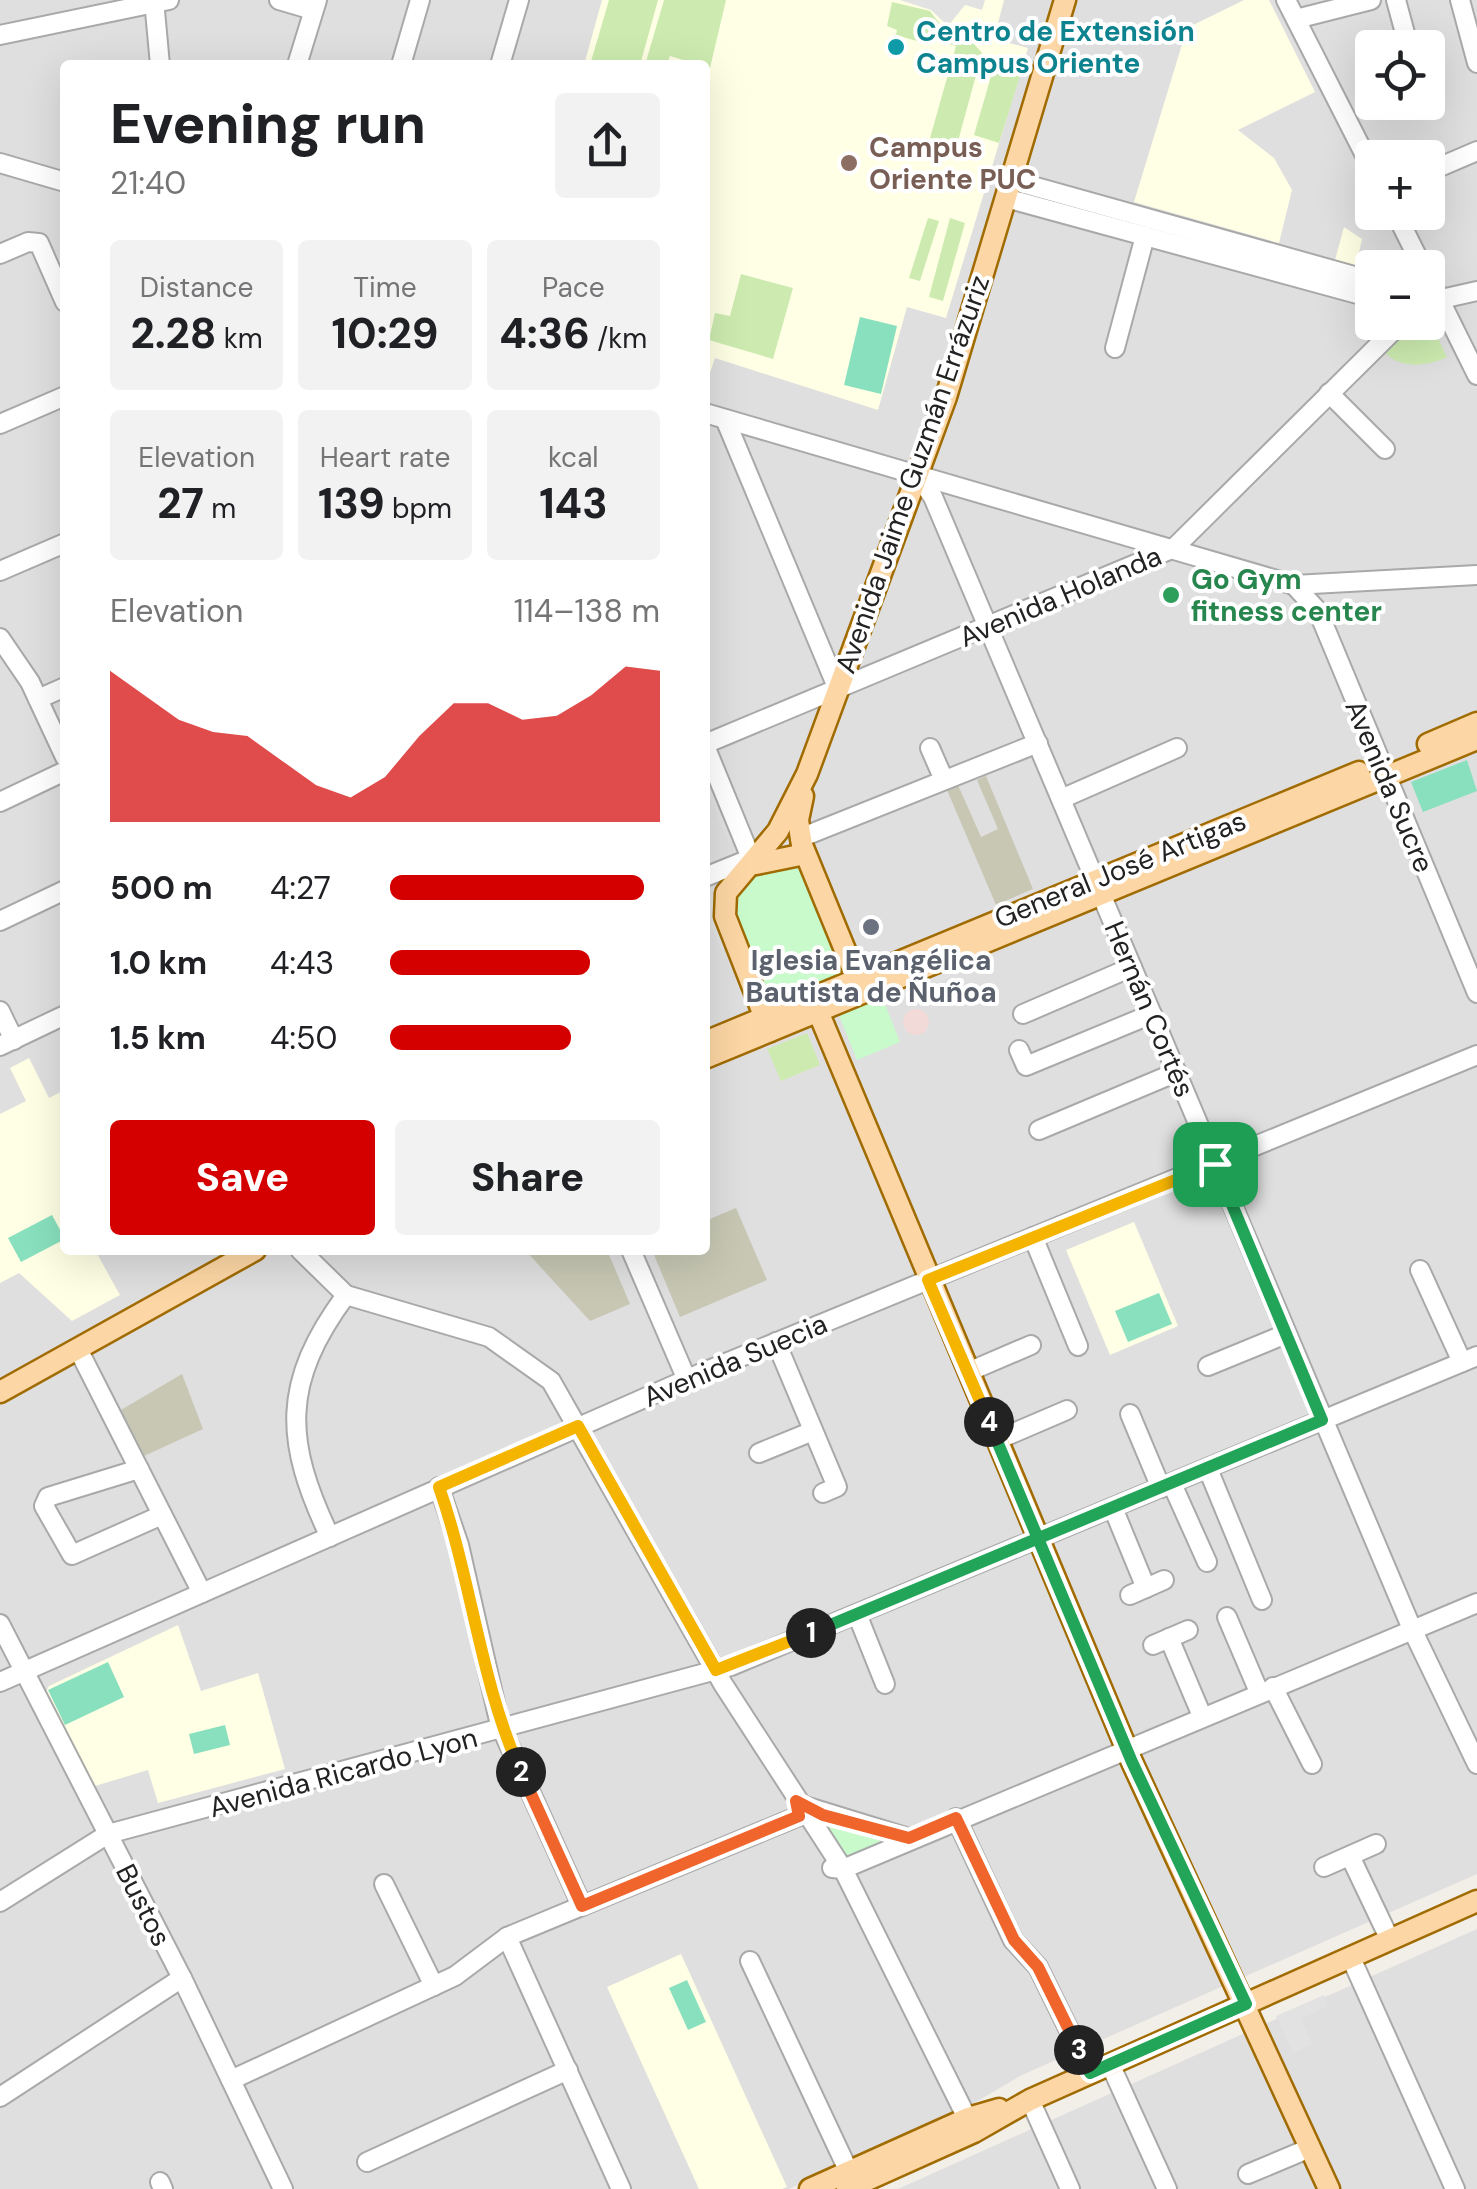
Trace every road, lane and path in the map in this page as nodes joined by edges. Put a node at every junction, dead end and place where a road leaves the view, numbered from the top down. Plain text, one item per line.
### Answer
1 (279, 0) edge
2 (420, 0) edge
3 (519, 0) edge
4 (1066, 0) edge
5 (1286, 0) edge
6 (1371, 0) edge
7 (1396, 0) edge
8 (1460, 0) edge
9 (159, 1) edge
10 (315, 5) edge
11 (1296, 20) junction
12 (1404, 30) edge
13 (0, 35) edge
14 (160, 60) edge
15 (298, 60) edge
16 (403, 60) edge
17 (501, 60) edge
18 (1477, 63) edge
19 (1357, 140) edge
20 (1477, 151) edge
21 (0, 163) edge
22 (1445, 165) edge
23 (60, 181) edge
24 (1009, 189) junction
25 (1145, 236) junction
26 (1217, 246) junction
27 (0, 254) edge
28 (1317, 274) junction
29 (1355, 279) edge
30 (60, 291) edge
31 (1355, 291) edge
32 (1477, 291) edge
33 (1445, 297) edge
34 (1445, 321) edge
35 (1383, 340) edge
36 (1114, 348) dead end
37 (1477, 374) edge
38 (1329, 393) junction
39 (60, 398) edge
40 (710, 414) edge
41 (725, 419) junction
42 (0, 424) edge
43 (1385, 449) dead end
44 (918, 474) junction
45 (60, 545) edge
46 (1174, 548) junction
47 (0, 572) edge
48 (1477, 575) edge
49 (1328, 584) junction
50 (1294, 585) junction
51 (1318, 611) junction
52 (987, 627) junction
53 (1, 640) edge
54 (837, 687) junction
55 (60, 689) edge
56 (38, 699) junction
57 (1477, 723) edge
58 (1477, 739) edge
59 (710, 742) edge
60 (1038, 743) junction
61 (60, 745) edge
62 (1177, 748) dead end
63 (929, 749) dead end
64 (710, 756) edge
65 (1383, 770) junction
66 (60, 772) edge
67 (806, 774) junction
68 (944, 780) junction
69 (1062, 799) junction
70 (0, 802) edge
71 (802, 846) junction
72 (754, 864) junction
73 (710, 875) edge
74 (1098, 886) junction
75 (60, 892) edge
76 (0, 921) edge
77 (1132, 968) junction
78 (859, 985) junction
79 (1477, 993) edge
80 (814, 1004) junction
81 (0, 1011) edge
82 (1023, 1014) dead end
83 (1152, 1014) junction
84 (60, 1017) edge
85 (767, 1024) junction
86 (710, 1041) edge
87 (7, 1043) edge
88 (1018, 1050) dead end
89 (710, 1055) edge
90 (1477, 1055) edge
91 (1176, 1072) junction
92 (1040, 1130) dead end
93 (1215, 1164) junction
94 (1033, 1238) junction
95 (219, 1255) edge
96 (246, 1255) edge
97 (305, 1255) edge
98 (633, 1255) edge
99 (1420, 1270) dead end
100 (928, 1280) junction
101 (346, 1295) junction
102 (1286, 1334) junction
103 (776, 1342) junction
104 (1031, 1345) dead end
105 (1078, 1346) dead end
106 (78, 1349) junction
107 (1469, 1359) edge
108 (1208, 1366) dead end
109 (968, 1372) junction
110 (0, 1377) edge
111 (687, 1380) junction
112 (0, 1392) edge
113 (1067, 1410) dead end
114 (1130, 1414) dead end
115 (1322, 1420) junction
116 (578, 1426) junction
117 (814, 1431) junction
118 (997, 1440) junction
119 (759, 1453) dead end
120 (1208, 1469) junction
121 (139, 1470) junction
122 (1167, 1486) junction
123 (439, 1487) junction
124 (823, 1493) dead end
125 (1113, 1508) junction
126 (162, 1515) junction
127 (330, 1537) junction
128 (1039, 1540) junction
129 (1206, 1562) dead end
130 (1147, 1588) dead end
131 (202, 1592) junction
132 (1262, 1600) dead end
133 (1477, 1603) edge
134 (857, 1614) junction
135 (1227, 1617) dead end
136 (0, 1624) edge
137 (1188, 1630) dead end
138 (1412, 1630) junction
139 (716, 1670) junction
140 (24, 1672) junction
141 (0, 1682) edge
142 (885, 1684) dead end
143 (1266, 1690) junction
144 (1202, 1716) junction
145 (502, 1730) junction
146 (1126, 1748) junction
147 (1312, 1764) dead end
148 (1477, 1764) edge
149 (797, 1808) junction
150 (956, 1818) junction
151 (108, 1834) junction
152 (909, 1838) junction
153 (1376, 1844) dead end
154 (1350, 1856) junction
155 (1324, 1867) dead end
156 (838, 1868) junction
157 (384, 1884) dead end
158 (1477, 1901) edge
159 (0, 1902) edge
160 (582, 1906) junction
161 (507, 1936) junction
162 (1390, 1940) junction
163 (1352, 1958) junction
164 (750, 1961) dead end
165 (182, 1978) junction
166 (434, 1986) junction
167 (1246, 2004) junction
168 (1110, 2064) junction
169 (568, 2070) junction
170 (1090, 2073) junction
171 (231, 2080) junction
172 (0, 2096) edge
173 (1030, 2100) junction
174 (971, 2125) junction
175 (1310, 2148) junction
176 (367, 2162) dead end
177 (1248, 2174) dead end
178 (848, 2180) edge
179 (283, 2189) edge
180 (621, 2189) edge
181 (810, 2189) edge
182 (1070, 2189) edge
183 (1166, 2189) edge
184 (1329, 2189) edge
185 (1455, 2189) edge

1 - 10 street
2 - 16 street
3 - 17 street
4 - 24 main road, Avenida Jaime Guzmán Errázuriz
5 - 11 street
6 - 11 street
7 - 12 street
8 - 18 street
9 - 13 street
9 - 14 street
10 - 15 street
11 - 19 street
20 - 22 street
21 - 23 street
24 - 25 street
24 - 26 street
24 - 44 main road, Avenida Jaime Guzmán Errázuriz
25 - 26 street
25 - 36 street
26 - 28 street
27 - 30 street
28 - 29 street
28 - 31 street
32 - 33 street
34 - 37 street
35 - 38 street, Avenida Holanda
38 - 43 street
38 - 46 street, Avenida Holanda
39 - 42 street
40 - 41 street
41 - 44 street
41 - 54 street
44 - 46 street
44 - 52 street, Hernán Cortés
44 - 54 main road, Avenida Jaime Guzmán Errázuriz
45 - 47 street
46 - 50 street
46 - 52 street, Avenida Holanda
48 - 49 street
49 - 50 street
49 - 51 street
50 - 51 street, Avenida Sucre
51 - 65 street, Avenida Sucre
52 - 54 street, Avenida Holanda
52 - 60 street, Hernán Cortés
53 - 56 street
54 - 59 street, Avenida Holanda
54 - 67 main road, Avenida Jaime Guzmán Errázuriz
55 - 56 street
56 - 61 street
57 - 65 main road, General José Artigas
58 - 65 main road, General José Artigas
60 - 68 street
60 - 69 street, Hernán Cortés
62 - 69 street
63 - 68 street
64 - 72 street
65 - 74 main road, General José Artigas
65 - 79 street, Avenida Sucre
66 - 70 street
67 - 71 main road, Avenida Jaime Guzmán Errázuriz
67 - 72 main road, Avenida Jaime Guzmán Errázuriz
68 - 71 street
69 - 74 street, Hernán Cortés
71 - 72 main road
71 - 78 main road
72 - 73 street
72 - 85 main road, Avenida Jaime Guzmán Errázuriz
74 - 77 street, Hernán Cortés
74 - 78 main road, General José Artigas
75 - 76 street
77 - 82 street
77 - 83 street, Hernán Cortés
78 - 80 main road, General José Artigas
80 - 85 main road, General José Artigas
80 - 100 main road
81 - 87 street
83 - 88 street
83 - 91 street, Hernán Cortés
84 - 87 street
85 - 86 main road
85 - 89 main road
90 - 93 street, Avenida Suecia
91 - 92 street
91 - 93 street, Hernán Cortés
93 - 94 street, Avenida Suecia
93 - 102 street, Hernán Cortés
94 - 100 street, Avenida Suecia
94 - 105 street
95 - 110 main road
96 - 106 main road
97 - 101 street
98 - 111 street
99 - 107 street
100 - 103 street, Avenida Suecia
100 - 109 main road
101 - 116 street
101 - 127 street
102 - 108 street
102 - 115 street, Hernán Cortés
103 - 111 street, Avenida Suecia
103 - 117 street
104 - 109 street
106 - 112 main road
106 - 121 street
107 - 115 street, Avenida Ricardo Lyon
109 - 118 main road
111 - 116 street, Avenida Suecia
113 - 118 street
114 - 122 street
115 - 120 street, Avenida Ricardo Lyon
115 - 138 street, Hernán Cortés
116 - 123 street, Avenida Suecia
116 - 139 street
117 - 119 street
117 - 124 street
118 - 128 main road
120 - 122 street, Avenida Ricardo Lyon
120 - 132 street
121 - 126 street
121 - 126 street
122 - 125 street, Avenida Ricardo Lyon
122 - 129 street
123 - 127 street, Avenida Suecia
123 - 145 street
125 - 128 street, Avenida Ricardo Lyon
125 - 130 street
126 - 131 street
127 - 131 street, Avenida Suecia
128 - 134 street, Avenida Ricardo Lyon
128 - 146 main road
131 - 140 street, Avenida Suecia
133 - 138 street
134 - 139 street, Avenida Ricardo Lyon
134 - 142 street
135 - 143 street
136 - 140 street, Bustos
137 - 144 street
138 - 143 street
138 - 148 street, Hernán Cortés
139 - 145 street, Avenida Ricardo Lyon
139 - 149 street
140 - 141 street, Avenida Suecia
140 - 151 street, Bustos
143 - 144 street
143 - 147 street
144 - 146 street
145 - 151 street, Avenida Ricardo Lyon
145 - 160 street
146 - 150 street
146 - 167 main road
149 - 152 street
149 - 156 street
149 - 160 street
150 - 152 street
150 - 170 street
151 - 159 street, Avenida Ricardo Lyon
151 - 165 street, Bustos
152 - 156 street
153 - 154 street
154 - 155 street
154 - 162 street
156 - 174 street
157 - 166 street
158 - 162 main road
160 - 161 street
161 - 166 street
161 - 169 street
162 - 163 main road
163 - 167 main road
163 - 185 street
164 - 178 street
165 - 171 street, Bustos
165 - 172 street
166 - 171 street
167 - 168 main road
167 - 175 main road
168 - 170 main road
168 - 183 street
169 - 176 street
169 - 180 street
170 - 173 main road
171 - 179 street, Bustos
173 - 174 main road
173 - 182 street
174 - 178 main road
175 - 177 street
175 - 184 main road
178 - 181 main road

